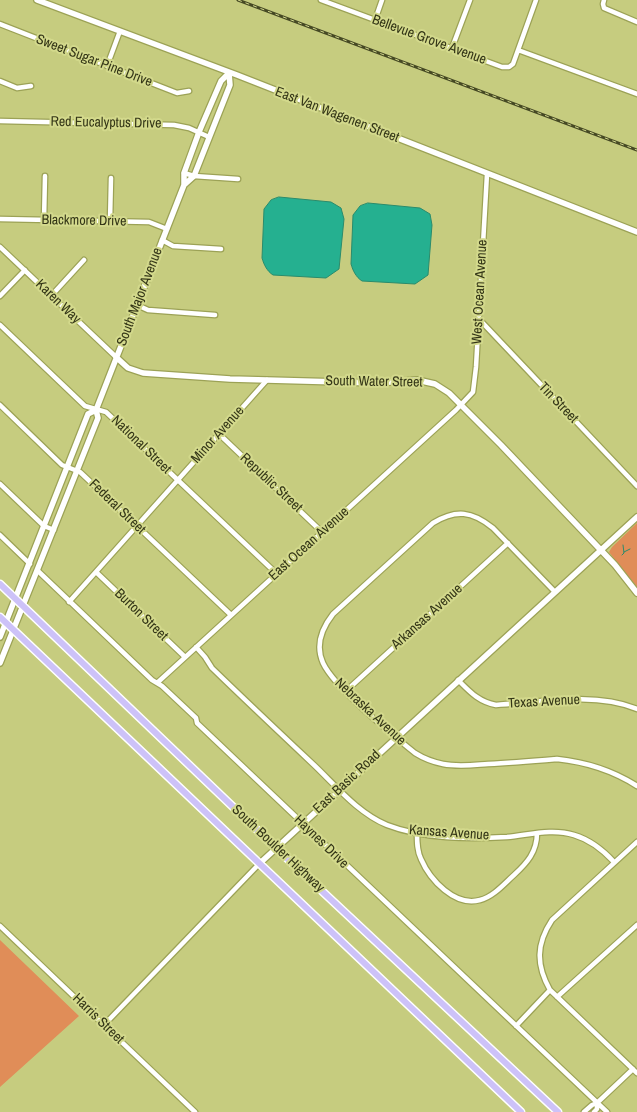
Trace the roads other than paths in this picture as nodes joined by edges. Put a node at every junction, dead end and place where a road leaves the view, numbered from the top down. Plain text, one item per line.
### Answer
1 (37, 0) edge
2 (321, 0) edge
3 (382, 0) edge
4 (470, 0) edge
5 (536, 0) edge
6 (604, 0) edge
7 (375, 20) junction
8 (637, 22) edge
9 (0, 24) edge
10 (120, 31) junction
11 (452, 48) junction
12 (518, 50) junction
13 (107, 66) junction
14 (229, 73) junction
15 (0, 81) edge
16 (31, 86) dead end
17 (189, 92) dead end
18 (637, 94) edge
19 (0, 121) edge
20 (200, 132) junction
21 (209, 137) junction
22 (184, 173) junction
23 (487, 174) junction
24 (45, 176) dead end
25 (194, 176) junction
26 (111, 178) dead end
27 (238, 179) dead end
28 (184, 185) junction
29 (0, 219) edge
30 (44, 220) junction
31 (110, 221) junction
32 (167, 229) junction
33 (637, 232) edge
34 (162, 240) junction
35 (0, 246) edge
36 (221, 249) dead end
37 (84, 260) dead end
38 (25, 270) junction
39 (0, 296) edge
40 (51, 296) junction
41 (137, 305) junction
42 (215, 315) dead end
43 (479, 320) junction
44 (0, 325) edge
45 (116, 357) junction
46 (267, 380) junction
47 (0, 405) edge
48 (461, 405) junction
49 (96, 410) junction
50 (219, 434) junction
51 (68, 466) junction
52 (77, 470) junction
53 (178, 480) junction
54 (0, 484) edge
55 (637, 486) edge
56 (637, 517) edge
57 (44, 526) junction
58 (137, 526) junction
59 (54, 530) junction
60 (322, 532) junction
61 (0, 535) edge
62 (508, 543) junction
63 (600, 550) junction
64 (30, 564) junction
65 (38, 571) junction
66 (96, 572) junction
67 (276, 574) junction
68 (0, 584) edge
69 (555, 592) junction
70 (637, 592) edge
71 (15, 598) junction
72 (69, 602) junction
73 (23, 606) junction
74 (231, 616) junction
75 (0, 617) edge
76 (6, 622) junction
77 (14, 630) junction
78 (0, 637) edge
79 (196, 647) junction
80 (185, 657) junction
81 (0, 663) edge
82 (458, 680) junction
83 (157, 683) junction
84 (346, 691) junction
85 (637, 709) edge
86 (396, 737) junction
87 (637, 786) edge
88 (339, 790) junction
89 (302, 823) junction
90 (417, 833) junction
91 (537, 833) junction
92 (637, 842) edge
93 (276, 848) junction
94 (614, 862) junction
95 (259, 864) junction
96 (637, 925) edge
97 (0, 926) edge
98 (550, 990) junction
99 (557, 997) junction
100 (104, 1025) junction
101 (516, 1026) junction
102 (636, 1072) edge
103 (597, 1103) junction
104 (195, 1112) edge
105 (521, 1112) edge
106 (558, 1112) edge
107 (584, 1112) edge
108 (594, 1112) edge
109 (607, 1112) edge

1 - 10 main road, East Van Wagenen Street
2 - 7 street, Bellevue Grove Avenue
3 - 7 street
4 - 11 street
5 - 12 street
6 - 8 street
7 - 11 street, Bellevue Grove Avenue
9 - 13 street, Sweet Sugar Pine Drive
10 - 13 street
10 - 14 main road, East Van Wagenen Street
11 - 12 street, Bellevue Grove Avenue
12 - 18 street
13 - 17 street, Sweet Sugar Pine Drive
14 - 20 main road, South Major Avenue
14 - 21 main road, South Major Avenue
14 - 23 main road, East Van Wagenen Street
15 - 16 street
19 - 20 street, Red Eucalyptus Drive
20 - 21 street, Red Eucalyptus Drive
20 - 22 main road, South Major Avenue
21 - 25 main road, South Major Avenue
22 - 25 street
22 - 28 main road, South Major Avenue
23 - 33 main road, East Van Wagenen Street
23 - 43 street, West Ocean Avenue
24 - 30 street
25 - 27 street
25 - 28 main road, South Major Avenue
26 - 31 street
28 - 32 main road, South Major Avenue
29 - 30 street, Blackmore Drive
30 - 31 street, Blackmore Drive
31 - 32 street, Blackmore Drive
32 - 34 main road, South Major Avenue
34 - 36 street
34 - 41 main road, South Major Avenue
35 - 38 street, Karen Way
37 - 40 street
38 - 39 street
38 - 40 street, Karen Way
40 - 45 street, Karen Way
41 - 42 street
41 - 45 main road, South Major Avenue
43 - 48 street, West Ocean Avenue
43 - 55 street, Tin Street
44 - 49 street, National Street
45 - 46 main road, South Water Street
45 - 49 main road, South Major Avenue
46 - 48 main road, South Water Street
46 - 50 street, Minor Avenue
47 - 51 street, Federal Street
48 - 60 street, East Ocean Avenue
48 - 63 main road, South Water Street
49 - 51 main road, South Major Avenue
49 - 52 main road, South Major Avenue
49 - 53 street, National Street
50 - 53 street, Minor Avenue
50 - 60 street, Republic Street
51 - 52 street, Federal Street
51 - 57 main road, South Major Avenue
52 - 58 street, Federal Street
52 - 59 main road, South Major Avenue
53 - 58 street, Minor Avenue
53 - 67 street, National Street
54 - 57 street
56 - 63 main road, East Basic Road
57 - 59 street
57 - 64 main road, South Major Avenue
58 - 66 street, Minor Avenue
58 - 74 street, Federal Street
59 - 65 main road, South Major Avenue
60 - 67 street, East Ocean Avenue
61 - 64 street
62 - 69 street, Nebraska Avenue
62 - 84 street, Arkansas Avenue
62 - 84 street, Nebraska Avenue
63 - 69 main road, East Basic Road
63 - 70 main road, South Water Street
64 - 71 main road, South Major Avenue
65 - 72 street, Haynes Drive
65 - 73 main road, South Major Avenue
66 - 72 street, Minor Avenue
66 - 80 street, Burton Street
67 - 74 street, East Ocean Avenue
68 - 71 main road, South Boulder Highway
69 - 82 main road, East Basic Road
71 - 73 main road, South Boulder Highway
71 - 76 main road, South Major Avenue
72 - 83 street, Haynes Drive
73 - 77 main road, South Major Avenue
73 - 93 main road, South Boulder Highway
74 - 79 street, East Ocean Avenue
75 - 76 main road, South Boulder Highway
76 - 77 main road, South Boulder Highway
76 - 78 main road, South Major Avenue
77 - 81 main road, South Major Avenue
77 - 95 main road, South Boulder Highway
79 - 80 street, East Ocean Avenue
79 - 88 street, Kansas Avenue
80 - 83 street, East Ocean Avenue
82 - 85 street, Texas Avenue
82 - 86 main road, East Basic Road
83 - 89 street, Haynes Drive
84 - 86 street, Nebraska Avenue
86 - 87 street, Nebraska Avenue
86 - 88 main road, East Basic Road
88 - 89 main road, East Basic Road
88 - 90 street, Kansas Avenue
89 - 93 main road, East Basic Road
89 - 101 street, Haynes Drive
90 - 91 street, Kansas Avenue
90 - 91 street
91 - 94 street, Kansas Avenue
92 - 94 street
93 - 95 main road, East Basic Road
93 - 106 main road, South Boulder Highway
94 - 98 street
95 - 100 street, East Basic Road
95 - 105 main road, South Boulder Highway
96 - 99 street
97 - 100 street, Harris Street
98 - 99 street
98 - 101 street
99 - 102 street
100 - 104 street, Harris Street
101 - 103 street, Haynes Drive
102 - 103 street
103 - 107 street
103 - 108 street
103 - 109 street, Haynes Drive

